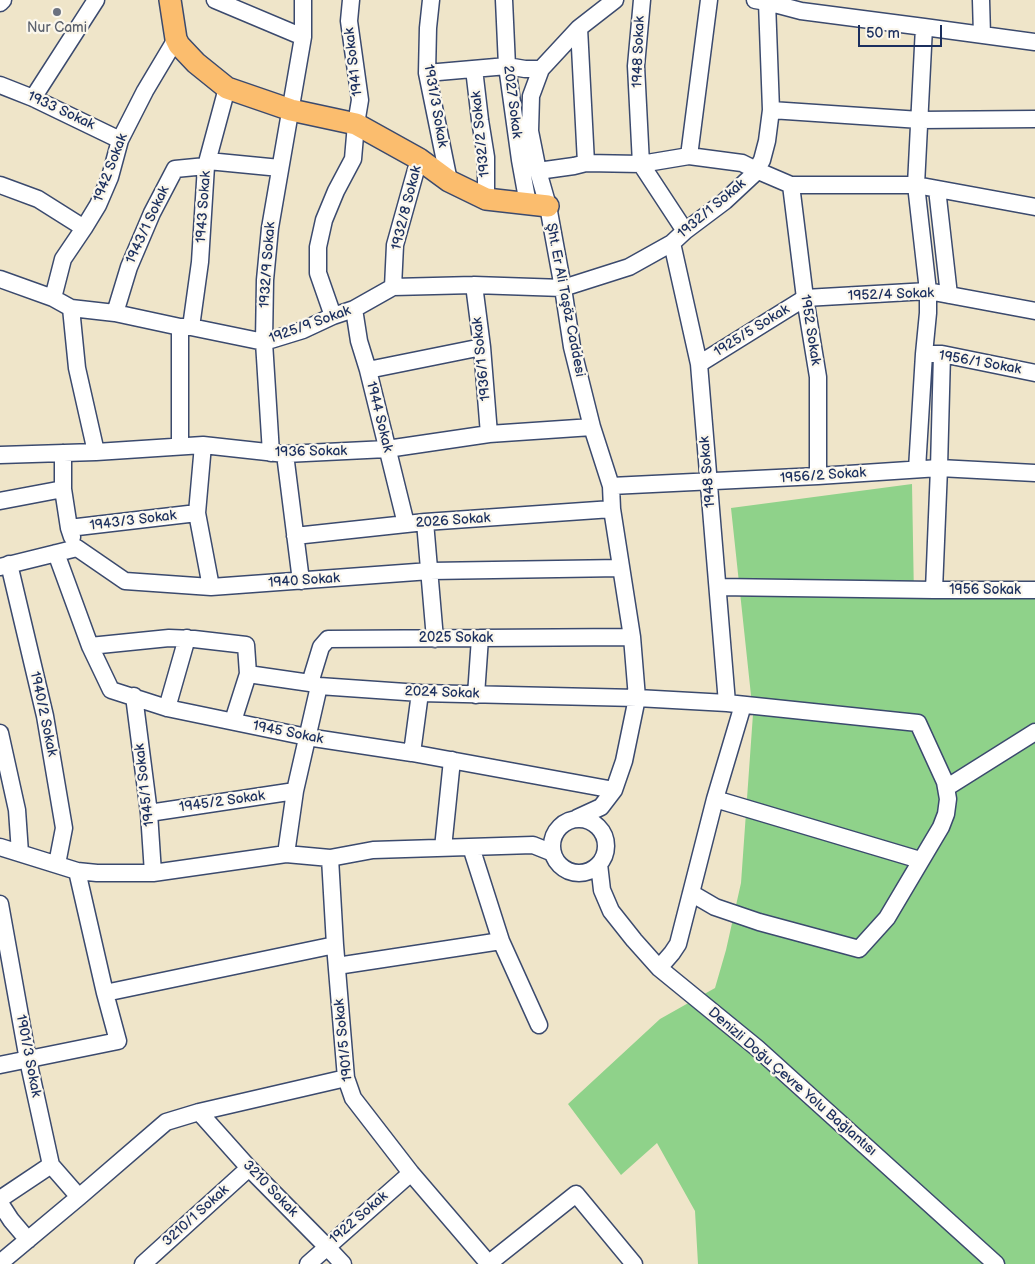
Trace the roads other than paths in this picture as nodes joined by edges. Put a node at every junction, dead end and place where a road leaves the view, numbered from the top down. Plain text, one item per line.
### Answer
1 (3, 0) edge
2 (96, 0) edge
3 (170, 0) edge
4 (215, 0) edge
5 (303, 0) edge
6 (351, 0) edge
7 (431, 0) edge
8 (504, 0) edge
9 (615, 0) edge
10 (642, 0) edge
11 (709, 0) edge
12 (981, 0) edge
13 (761, 1) edge
14 (0, 3) edge
15 (924, 26) junction
16 (579, 28) junction
17 (982, 35) junction
18 (303, 37) junction
19 (176, 39) junction
20 (1035, 42) edge
21 (507, 66) junction
22 (474, 69) junction
23 (541, 69) junction
24 (426, 73) junction
25 (0, 85) edge
26 (227, 88) junction
27 (33, 98) junction
28 (291, 110) junction
29 (771, 110) junction
30 (1035, 118) edge
31 (920, 120) junction
32 (356, 124) junction
33 (120, 140) junction
34 (689, 156) junction
35 (419, 159) junction
36 (586, 163) junction
37 (207, 164) junction
38 (641, 164) junction
39 (280, 168) junction
40 (756, 170) junction
41 (538, 171) junction
42 (449, 181) junction
43 (0, 185) edge
44 (791, 185) junction
45 (916, 185) junction
46 (938, 189) junction
47 (486, 199) junction
48 (538, 205) junction
49 (1035, 207) edge
50 (84, 228) junction
51 (685, 232) junction
52 (672, 242) junction
53 (0, 279) edge
54 (474, 285) junction
55 (393, 286) junction
56 (563, 288) junction
57 (928, 290) junction
58 (949, 295) junction
59 (53, 298) junction
60 (805, 298) junction
61 (71, 308) junction
62 (354, 309) junction
63 (1035, 311) edge
64 (115, 313) junction
65 (333, 316) junction
66 (185, 327) junction
67 (264, 342) junction
68 (482, 347) junction
69 (924, 354) junction
70 (942, 354) junction
71 (699, 364) junction
72 (368, 370) junction
73 (1035, 373) edge
74 (592, 428) junction
75 (489, 434) junction
76 (203, 445) junction
77 (180, 446) junction
78 (387, 449) junction
79 (63, 452) junction
80 (96, 452) junction
81 (278, 454) junction
82 (0, 455) edge
83 (939, 468) junction
84 (918, 470) junction
85 (1035, 473) edge
86 (818, 476) junction
87 (709, 482) junction
88 (611, 486) junction
89 (63, 489) junction
90 (0, 502) edge
91 (612, 509) junction
92 (197, 513) junction
93 (426, 522) junction
94 (406, 524) junction
95 (69, 528) junction
96 (295, 536) junction
97 (77, 548) junction
98 (56, 553) junction
99 (4, 566) edge
100 (621, 568) junction
101 (430, 571) junction
102 (301, 581) junction
103 (211, 587) junction
104 (718, 587) junction
105 (934, 590) junction
106 (1035, 590) edge
107 (632, 637) junction
108 (186, 638) junction
109 (435, 638) junction
110 (480, 638) junction
111 (90, 646) junction
112 (248, 674) junction
113 (315, 685) junction
114 (420, 693) junction
115 (476, 695) junction
116 (134, 696) junction
117 (638, 698) junction
118 (735, 704) junction
119 (167, 708) junction
120 (233, 721) junction
121 (1035, 732) edge
122 (0, 733) edge
123 (307, 737) junction
124 (412, 753) junction
125 (452, 760) junction
126 (946, 788) junction
127 (614, 790) junction
128 (295, 791) junction
129 (715, 798) junction
130 (601, 807) junction
131 (149, 812) junction
132 (577, 818) junction
133 (557, 829) junction
134 (600, 830) junction
135 (533, 845) junction
136 (0, 846) edge
137 (471, 847) junction
138 (443, 848) junction
139 (20, 853) junction
140 (553, 853) junction
141 (286, 854) junction
142 (330, 858) junction
143 (920, 860) junction
144 (57, 864) junction
145 (592, 868) junction
146 (77, 871) junction
147 (153, 873) junction
148 (691, 893) junction
149 (0, 905) edge
150 (501, 941) junction
151 (335, 945) junction
152 (337, 966) junction
153 (659, 968) junction
154 (105, 993) junction
155 (539, 1025) dead end
156 (28, 1060) junction
157 (0, 1066) edge
158 (346, 1078) junction
159 (199, 1112) junction
160 (51, 1165) junction
161 (249, 1168) junction
162 (411, 1173) junction
163 (80, 1197) junction
164 (0, 1198) edge
165 (0, 1203) edge
166 (28, 1240) junction
167 (327, 1246) junction
168 (0, 1263) edge
169 (143, 1264) edge
170 (308, 1264) edge
171 (343, 1264) edge
172 (489, 1264) edge
173 (634, 1264) edge
174 (996, 1264) edge

1 - 14 street
2 - 27 street
3 - 19 main road
4 - 18 street
5 - 18 street, 1932/9 Sokak
6 - 32 street, 1941 Sokak
7 - 24 street, 1931/3 Sokak
8 - 21 street, 2027 Sokak
9 - 16 street
10 - 38 street, 1948 Sokak
11 - 34 street
12 - 17 street
13 - 15 street
13 - 29 street, 1932/1 Sokak
15 - 17 street
15 - 31 street
16 - 23 street
16 - 36 street
17 - 20 street
18 - 28 street, 1932/9 Sokak
19 - 26 main road
19 - 33 street, 1942 Sokak
21 - 22 street
21 - 23 street
21 - 48 street, 2027 Sokak
22 - 24 street
22 - 47 street, 1932/2 Sokak
23 - 41 street
24 - 42 street, 1931/3 Sokak
25 - 27 street, 1933 Sokak
26 - 28 main road
26 - 37 street, 1943 Sokak
27 - 33 street, 1933 Sokak
28 - 32 main road
28 - 39 street, 1932/9 Sokak
29 - 31 street
29 - 40 street, 1932/1 Sokak
30 - 31 street
31 - 45 street
32 - 35 main road
32 - 65 street
33 - 50 street, 1942 Sokak
34 - 38 street
34 - 40 street
35 - 42 main road
35 - 55 street, 1932/8 Sokak
36 - 38 street
36 - 41 street
37 - 39 street
37 - 64 street, 1943/1 Sokak
37 - 66 street, 1943 Sokak
38 - 51 street
39 - 67 street, 1932/9 Sokak
40 - 44 street
40 - 51 street, 1932/1 Sokak
41 - 48 street
42 - 47 main road
43 - 50 street
44 - 45 street
44 - 60 street, 1952 Sokak
45 - 46 street
45 - 57 street
46 - 49 street
46 - 58 street
47 - 48 main road
48 - 56 street, Şht. Er Ali Taşöz Caddesi
50 - 59 street, 1942 Sokak
51 - 52 street, 1932/1 Sokak
52 - 56 street, 1932/1 Sokak
52 - 71 street, 1948 Sokak
53 - 59 street, 1925/9 Sokak
54 - 55 street, 1925/9 Sokak
54 - 56 street, 1925/9 Sokak
54 - 68 street, 1936/1 Sokak
55 - 62 street, 1925/9 Sokak
56 - 74 street, Şht. Er Ali Taşöz Caddesi
57 - 58 street, 1952/4 Sokak
57 - 60 street, 1952/4 Sokak
57 - 69 street
58 - 63 street, 1952/4 Sokak
59 - 61 street, 1925/9 Sokak
60 - 71 street, 1925/5 Sokak
60 - 86 street, 1952 Sokak
61 - 64 street, 1925/9 Sokak
61 - 80 street
62 - 65 street, 1925/9 Sokak
62 - 72 street, 1944 Sokak
64 - 66 street, 1925/9 Sokak
65 - 67 street, 1925/9 Sokak
66 - 67 street, 1925/9 Sokak
66 - 77 street, 1943 Sokak
67 - 81 street, 1932/9 Sokak
68 - 72 street
68 - 75 street, 1936/1 Sokak
69 - 70 street, 1956/1 Sokak
69 - 84 street
70 - 73 street, 1956/1 Sokak
70 - 83 street
71 - 87 street, 1948 Sokak
72 - 78 street, 1944 Sokak
74 - 75 street, 1936 Sokak
74 - 88 street, Şht. Er Ali Taşöz Caddesi
75 - 78 street, 1936 Sokak
76 - 77 street, 1936 Sokak
76 - 81 street, 1936 Sokak
76 - 92 street
77 - 80 street, 1936 Sokak
78 - 81 street, 1936 Sokak
78 - 94 street, 1944 Sokak
79 - 80 street, 1936 Sokak
79 - 82 street, 1936 Sokak
79 - 89 street
81 - 96 street, 1932/9 Sokak
83 - 84 street, 1956/2 Sokak
83 - 85 street, 1956/2 Sokak
83 - 105 street
84 - 86 street, 1956/2 Sokak
86 - 87 street, 1956/2 Sokak
87 - 88 street, 1956/2 Sokak
87 - 104 street, 1948 Sokak
88 - 91 street, Şht. Er Ali Taşöz Caddesi
89 - 90 street
89 - 95 street
91 - 93 street, 2026 Sokak
91 - 100 street, Şht. Er Ali Taşöz Caddesi
92 - 95 street, 1943/3 Sokak
92 - 103 street
93 - 94 street, 2026 Sokak
93 - 101 street
94 - 96 street, 2026 Sokak
95 - 97 street
96 - 102 street, 1932/9 Sokak
97 - 98 street
97 - 103 street, 1940 Sokak
98 - 99 street
98 - 111 street, 1945 Sokak
99 - 144 street, 1940/2 Sokak
100 - 101 street, 1940 Sokak
100 - 107 street, Şht. Er Ali Taşöz Caddesi
101 - 102 street, 1940 Sokak
101 - 109 street
102 - 103 street, 1940 Sokak
104 - 105 street, 1956 Sokak
104 - 118 street, 1948 Sokak
105 - 106 street, 1956 Sokak
107 - 110 street, 2025 Sokak
107 - 117 street, Şht. Er Ali Taşöz Caddesi
108 - 111 street
108 - 112 street
108 - 119 street
109 - 110 street, 2025 Sokak
109 - 113 street, 2025 Sokak
110 - 115 street
111 - 116 street, 1945 Sokak
112 - 113 street, 2024 Sokak
112 - 120 street
113 - 114 street, 2024 Sokak
113 - 123 street
114 - 115 street, 2024 Sokak
114 - 124 street
115 - 117 street, 2024 Sokak
116 - 119 street, 1945 Sokak
116 - 131 street, 1945/1 Sokak
117 - 118 street, 2024 Sokak
117 - 127 street, Şht. Er Ali Taşöz Caddesi
118 - 126 street, 2024 Sokak
118 - 129 street
119 - 120 street, 1945 Sokak
120 - 123 street, 1945 Sokak
121 - 126 street
122 - 139 street
123 - 124 street, 1945 Sokak
123 - 128 street
124 - 125 street, 1945 Sokak
125 - 127 street, 1945 Sokak
125 - 138 street
126 - 143 street
127 - 130 street, Şht. Er Ali Taşöz Caddesi
128 - 131 street, 1945/2 Sokak
128 - 141 street
129 - 143 street
129 - 148 street
130 - 132 street
130 - 134 street
131 - 147 street, 1945/1 Sokak
132 - 133 street
132 - 134 street
133 - 135 street
133 - 140 street
134 - 145 street
135 - 137 street
135 - 140 street
136 - 139 street
137 - 138 street
137 - 150 street
138 - 142 street
139 - 144 street
140 - 145 street
141 - 142 street
141 - 147 street
142 - 151 street, 1901/5 Sokak
143 - 148 street
144 - 146 street
145 - 153 street, Denizli Doğu Çevre Yolu Bağlantısı
146 - 147 street
146 - 154 street
148 - 153 street
149 - 156 street, 1901/3 Sokak
150 - 152 street
150 - 155 street
151 - 152 street, 1901/5 Sokak
151 - 154 street
152 - 158 street, 1901/5 Sokak
153 - 174 street, Denizli Doğu Çevre Yolu Bağlantısı
154 - 156 street
156 - 157 street
156 - 160 street, 1901/3 Sokak
158 - 159 street
158 - 162 street, 1901/5 Sokak
159 - 161 street, 3210 Sokak
159 - 163 street
160 - 163 street, 1901/3 Sokak
160 - 164 street
161 - 167 street, 3210 Sokak
161 - 169 street, 3210/1 Sokak
162 - 167 street, 1922 Sokak
162 - 172 street, 1901/5 Sokak
163 - 166 street
165 - 166 street
166 - 168 street
167 - 170 street, 1922 Sokak
167 - 171 street, 3210 Sokak
172 - 173 street, 1901/5 Sokak

